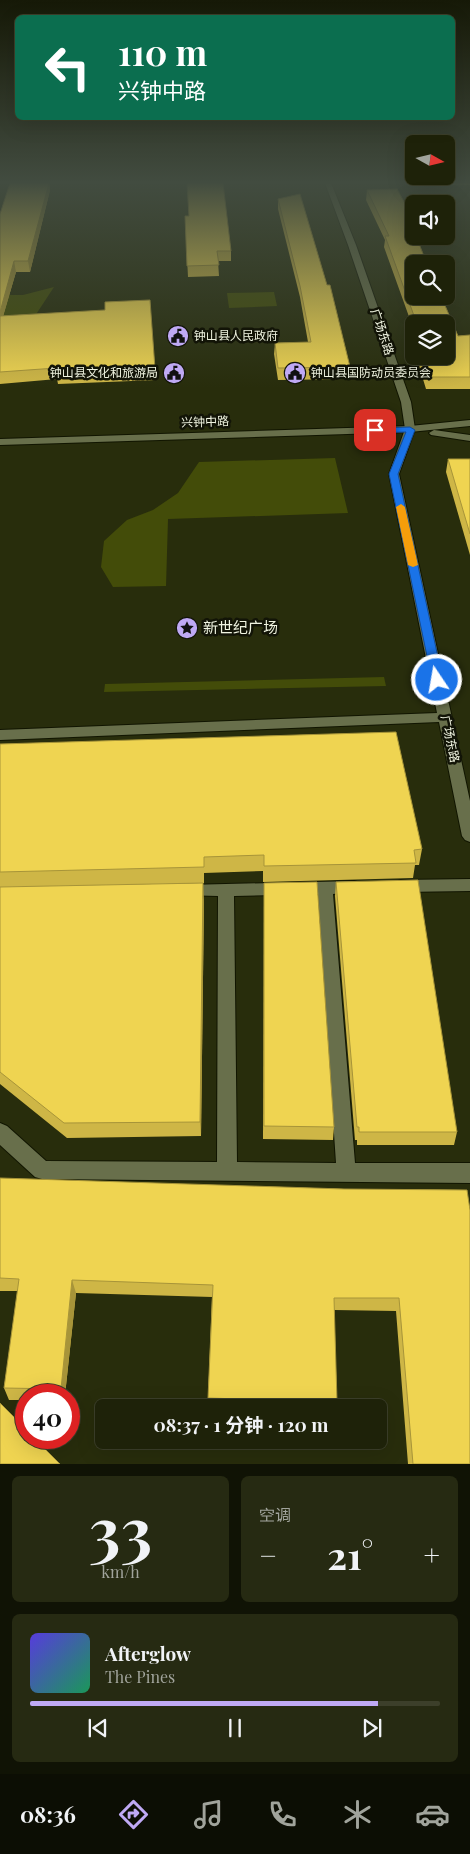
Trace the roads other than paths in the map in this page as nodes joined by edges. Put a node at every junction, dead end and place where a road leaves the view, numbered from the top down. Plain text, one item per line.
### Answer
1 (355, 251) edge
2 (470, 423) edge
3 (410, 430) junction
4 (470, 438) edge
5 (0, 442) edge
6 (445, 717) junction
7 (0, 734) edge
8 (470, 836) edge
9 (470, 885) edge
10 (326, 888) junction
11 (226, 890) junction
12 (167, 891) edge
13 (0, 1132) edge
14 (227, 1171) junction
15 (346, 1172) junction
16 (470, 1173) edge

1 - 3 street, 广场东路
2 - 3 street, 兴钟中路
3 - 4 street, 兴钟中路
3 - 5 street, 兴钟中路
3 - 6 street, 广场东路
6 - 7 street
6 - 8 street, 广场东路
9 - 10 street
10 - 11 street
10 - 15 street
11 - 12 street
11 - 14 street
13 - 14 street
14 - 15 street
15 - 16 street

